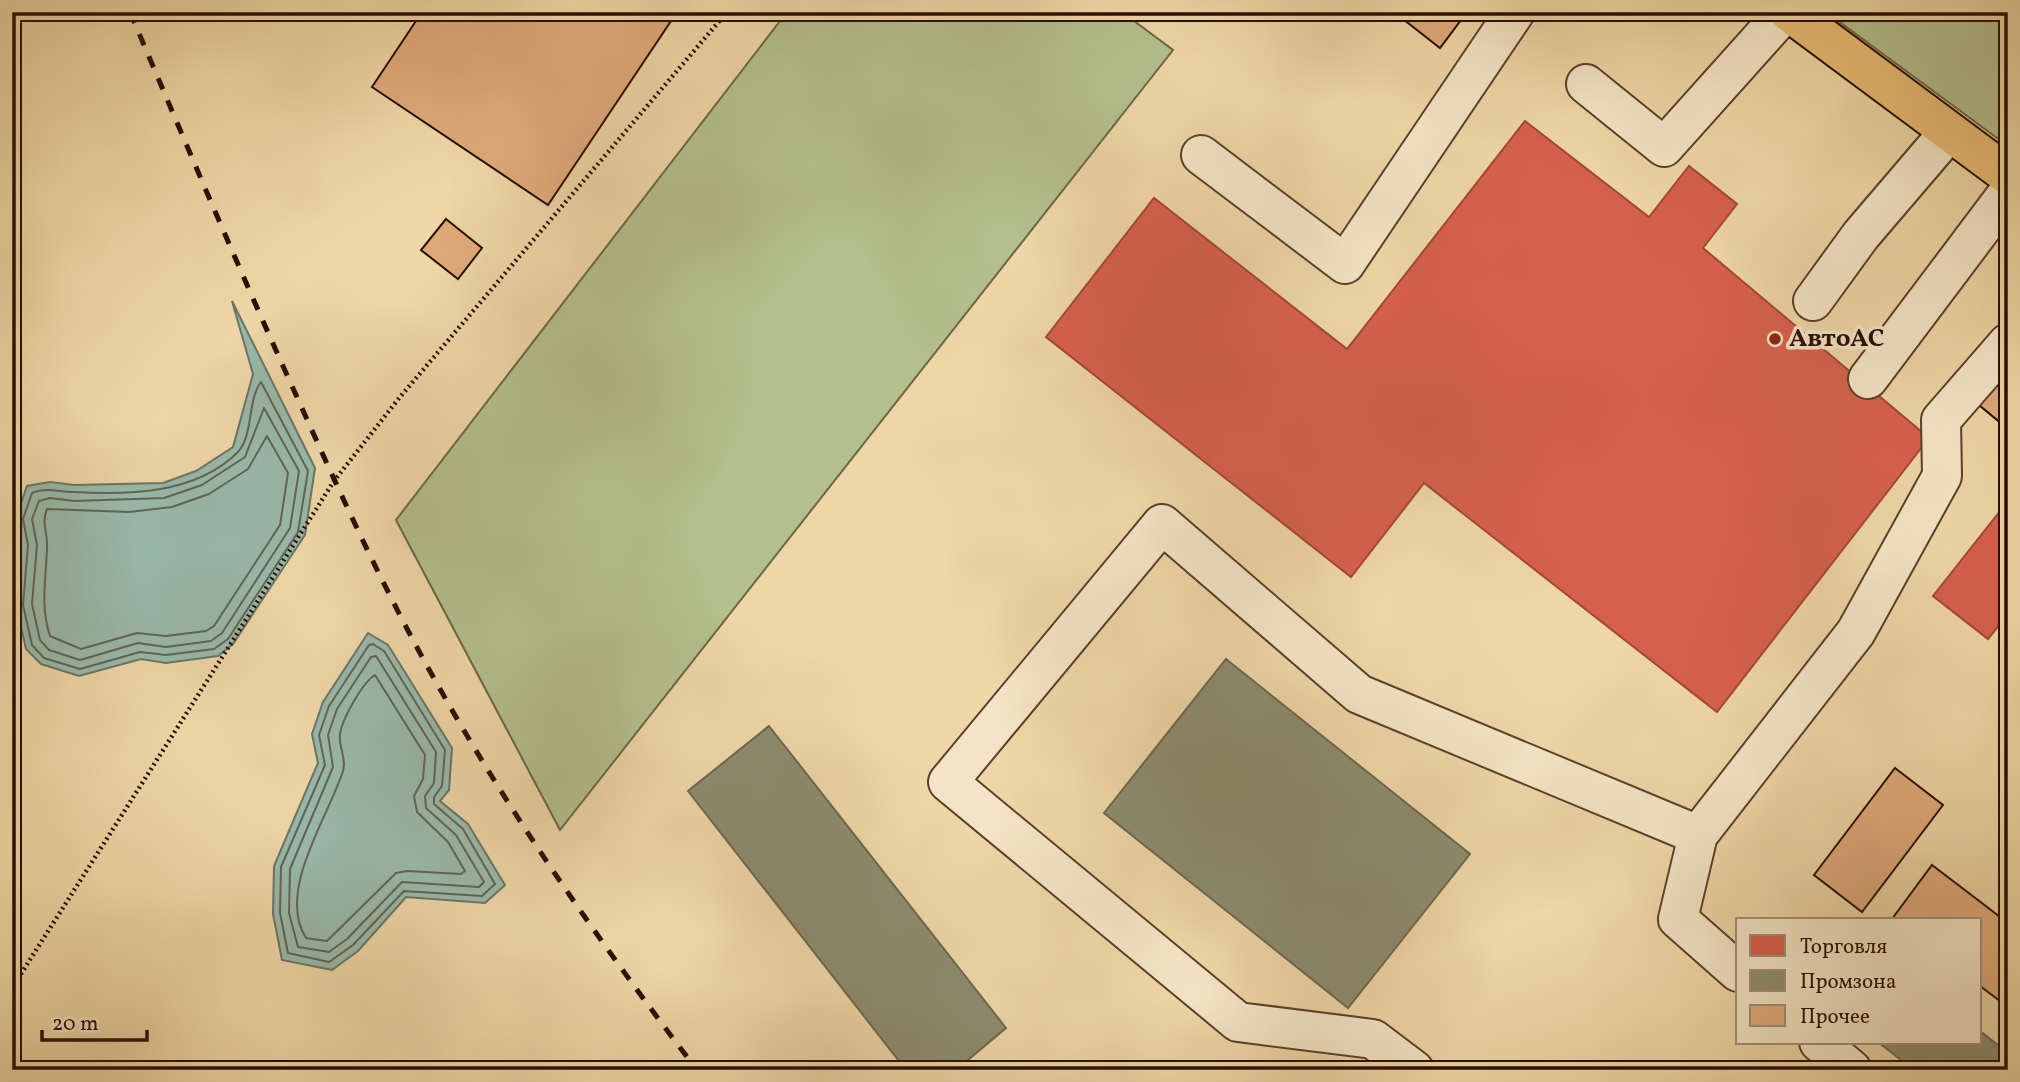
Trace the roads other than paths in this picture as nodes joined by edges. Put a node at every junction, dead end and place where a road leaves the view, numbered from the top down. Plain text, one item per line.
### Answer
1 (1515, 12) edge
2 (1787, 12) edge
3 (1586, 84) dead end
4 (1949, 132) junction
5 (1201, 155) dead end
6 (2008, 175) edge
7 (2008, 193) edge
8 (1813, 301) dead end
9 (2008, 343) edge
10 (1868, 379) dead end
11 (1698, 835) junction
12 (1736, 970) edge
13 (1821, 1044) edge
14 (1414, 1070) edge
15 (1852, 1070) edge

1 - 5 lane
2 - 3 lane
2 - 4 main road
4 - 6 main road
4 - 8 lane
7 - 10 lane
9 - 11 lane
11 - 12 lane
11 - 14 lane
13 - 15 lane

